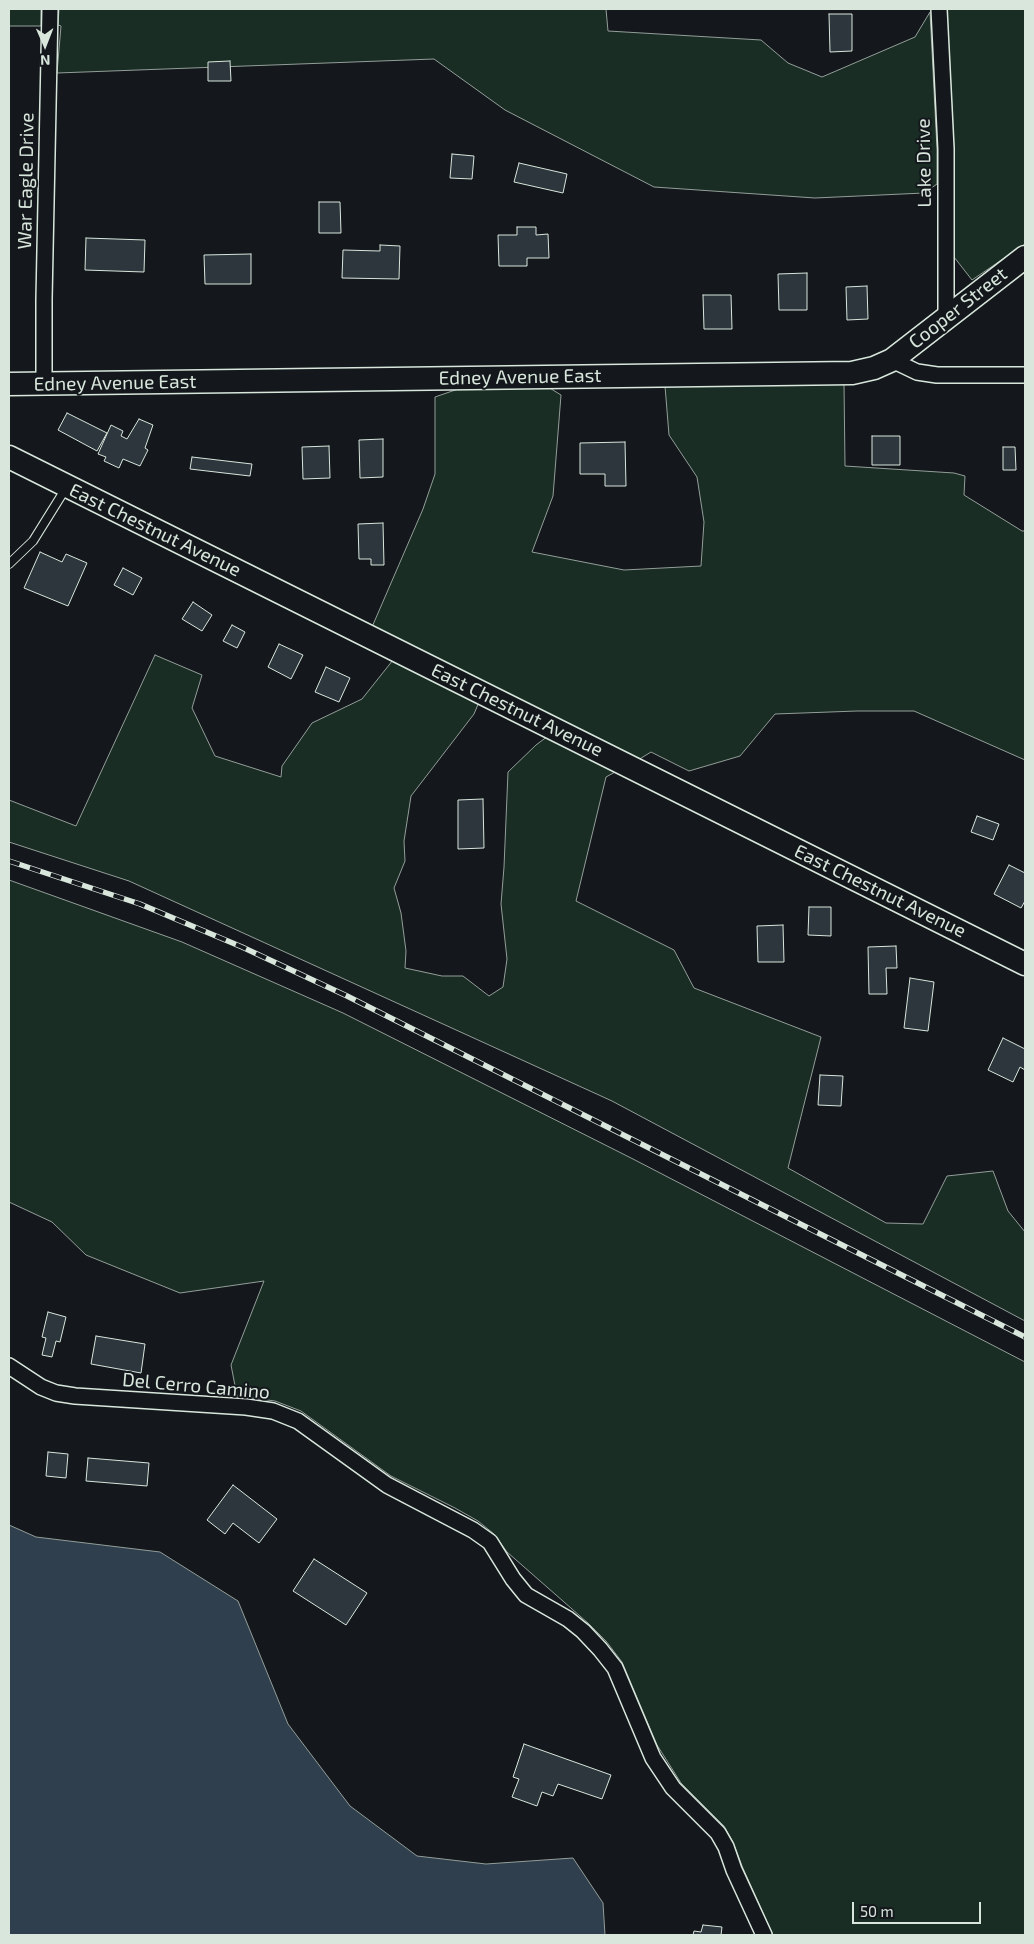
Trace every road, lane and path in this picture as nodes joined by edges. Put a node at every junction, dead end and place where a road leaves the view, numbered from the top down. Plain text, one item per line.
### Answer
1 (50, 9) edge
2 (939, 9) edge
3 (1025, 257) edge
4 (946, 317) junction
5 (892, 360) junction
6 (1025, 375) edge
7 (9, 384) edge
8 (44, 384) junction
9 (9, 457) edge
10 (67, 486) junction
11 (9, 564) edge
12 (1025, 964) edge
13 (9, 1366) edge
14 (764, 1935) edge

1 - 8 street, War Eagle Drive
2 - 4 street, Lake Drive
3 - 4 street, Cooper Street
4 - 5 street, Cooper Street
5 - 6 street
5 - 8 street, Edney Avenue East
7 - 8 street, Edney Avenue East
9 - 10 street, East Chestnut Avenue
10 - 11 lane
10 - 12 street, East Chestnut Avenue
13 - 14 street, Del Cerro Camino

